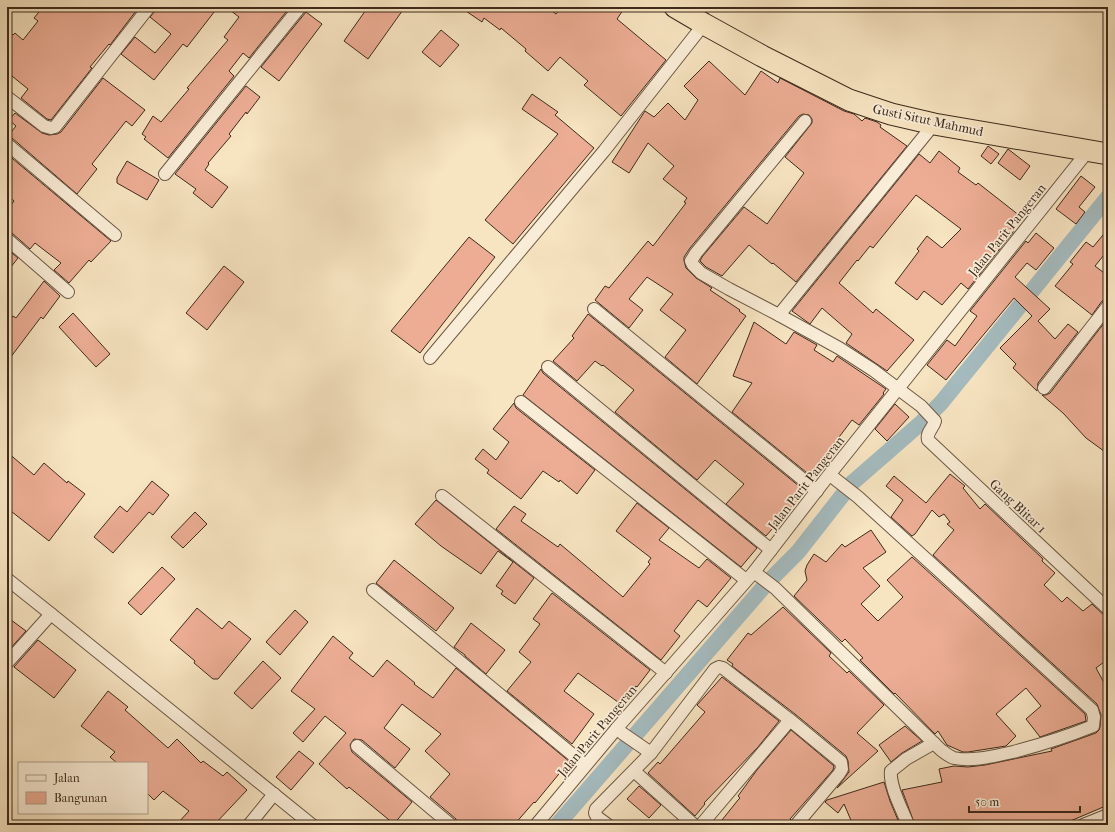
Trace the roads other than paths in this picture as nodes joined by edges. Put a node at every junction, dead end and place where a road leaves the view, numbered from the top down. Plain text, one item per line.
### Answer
1 (149, 7) edge
2 (300, 7) edge
3 (676, 7) edge
4 (704, 24) junction
5 (7, 97) edge
6 (805, 121) dead end
7 (934, 124) junction
8 (7, 144) edge
9 (1098, 152) edge
10 (165, 174) dead end
11 (115, 235) dead end
12 (7, 239) edge
13 (68, 292) dead end
14 (1108, 306) edge
15 (594, 309) dead end
16 (779, 315) junction
17 (430, 358) dead end
18 (548, 367) dead end
19 (1044, 388) dead end
20 (897, 389) junction
21 (521, 402) dead end
22 (834, 478) junction
23 (817, 491) junction
24 (442, 496) dead end
25 (771, 550) junction
26 (753, 576) junction
27 (7, 579) edge
28 (373, 590) dead end
29 (1108, 609) edge
30 (52, 614) junction
31 (7, 663) edge
32 (666, 673) junction
33 (790, 720) junction
34 (620, 731) junction
35 (934, 743) junction
36 (357, 746) dead end
37 (647, 751) junction
38 (586, 765) junction
39 (634, 771) junction
40 (274, 794) junction
41 (1108, 815) edge
42 (249, 825) edge
43 (312, 825) edge
44 (451, 825) edge
45 (536, 825) edge
46 (608, 825) edge
47 (694, 825) edge
48 (701, 825) edge
49 (796, 825) edge
50 (908, 825) edge
51 (1083, 825) edge

1 - 5 street
2 - 10 street
3 - 4 highway, Gusti Situt Mahmud
4 - 7 highway, Gusti Situt Mahmud
4 - 17 street
6 - 16 street
7 - 9 highway, Gusti Situt Mahmud
7 - 16 street
8 - 11 street
9 - 20 street, Jalan Parit Pangeran
12 - 13 street
14 - 19 street
15 - 23 street
16 - 20 street
18 - 25 street
20 - 22 street, Jalan Parit Pangeran
20 - 29 street, Gang Blitar 1
21 - 26 street
22 - 23 street, Jalan Parit Pangeran
22 - 35 street
23 - 25 street, Jalan Parit Pangeran
24 - 32 street
25 - 26 street, Jalan Parit Pangeran
26 - 32 street, Jalan Parit Pangeran
26 - 35 street
27 - 30 street
28 - 38 street
30 - 31 street
30 - 40 street
32 - 34 street, Jalan Parit Pangeran
33 - 37 street
33 - 48 street
33 - 49 street
34 - 37 street
34 - 38 street, Jalan Parit Pangeran
35 - 50 street
36 - 44 street
37 - 39 street
38 - 45 street, Jalan Parit Pangeran
39 - 46 street
39 - 47 street
40 - 42 street
40 - 43 street
41 - 51 street

